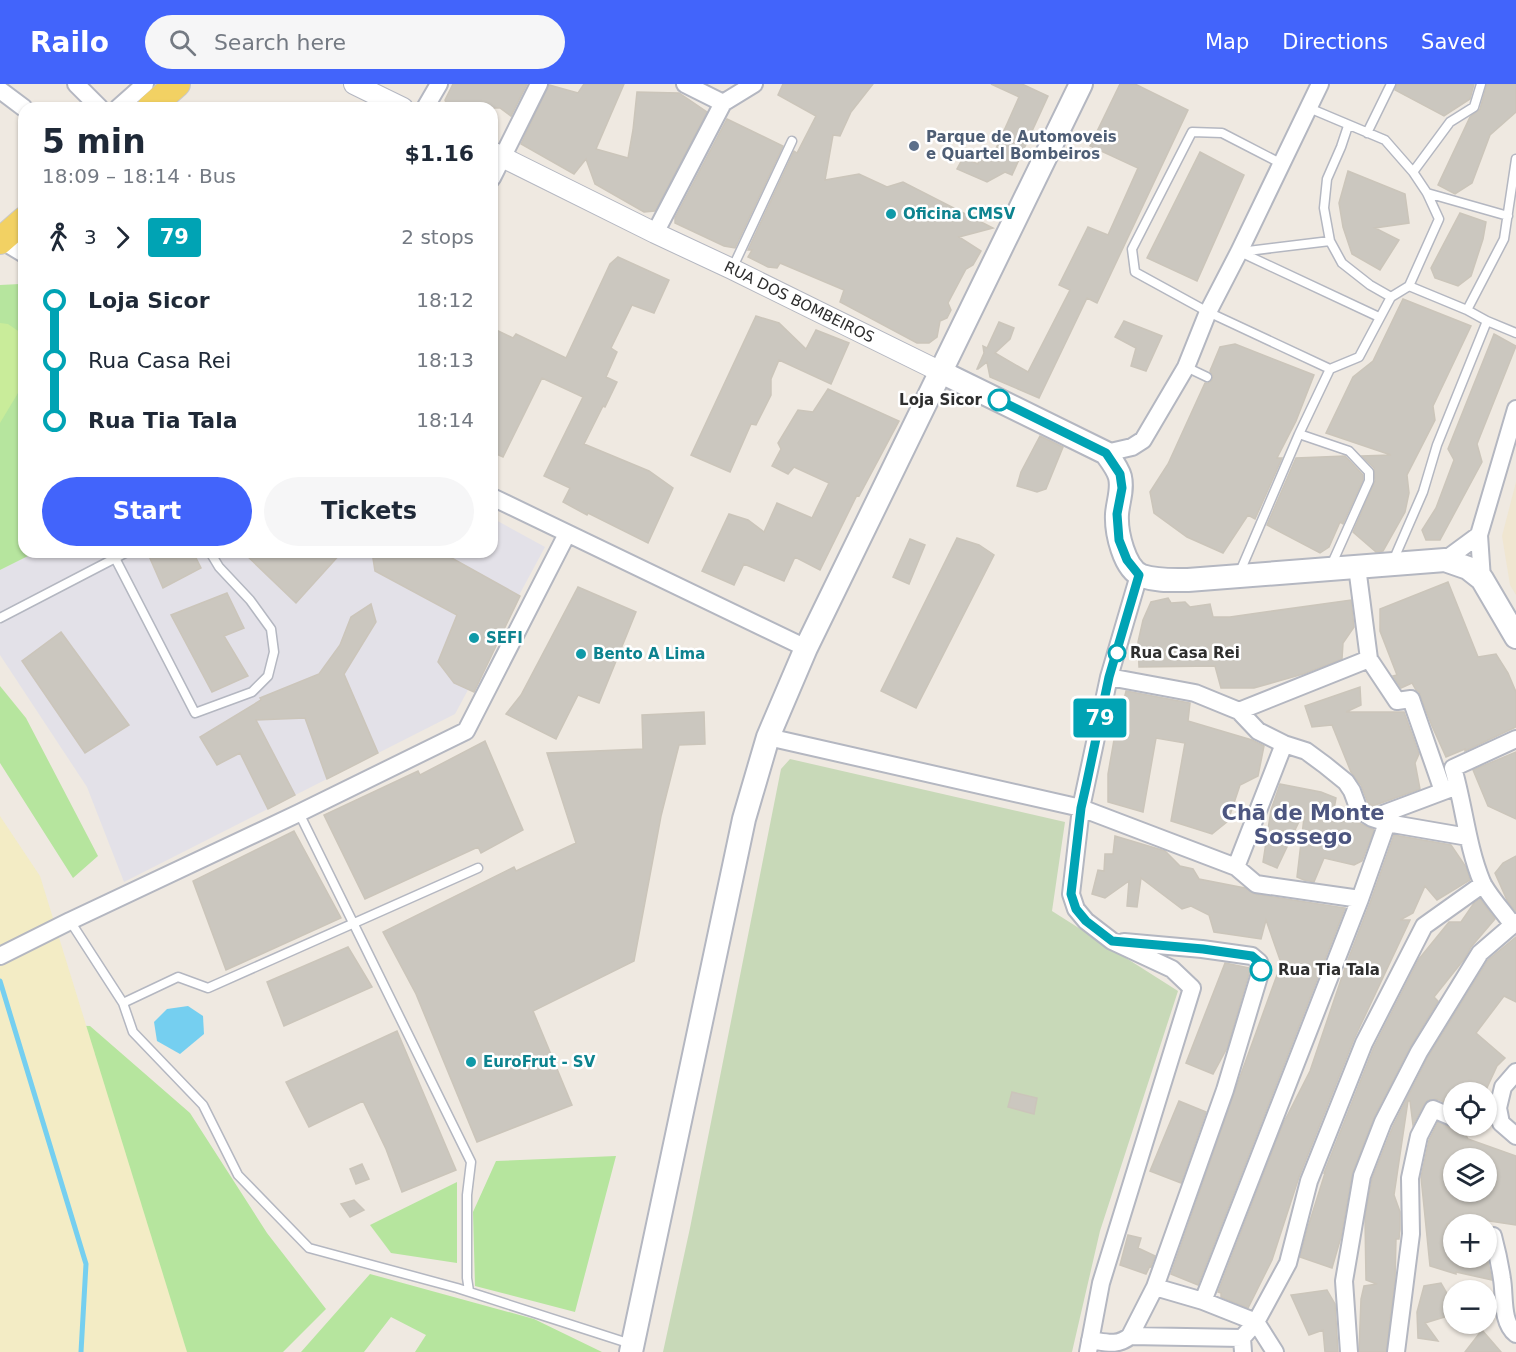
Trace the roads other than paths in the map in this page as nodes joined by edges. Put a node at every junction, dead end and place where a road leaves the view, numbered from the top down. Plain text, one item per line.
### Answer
1 (76, 84) edge
2 (145, 84) edge
3 (177, 84) edge
4 (354, 84) edge
5 (439, 84) edge
6 (539, 84) edge
7 (685, 84) edge
8 (754, 84) edge
9 (1081, 84) edge
10 (1320, 84) edge
11 (1391, 84) edge
12 (1482, 84) edge
13 (0, 90) edge
14 (94, 102) edge
15 (125, 102) edge
16 (157, 102) edge
17 (391, 102) edge
18 (428, 102) edge
19 (723, 103) junction
20 (18, 104) edge
21 (1309, 108) junction
22 (1348, 126) junction
23 (1367, 133) junction
24 (792, 141) dead end
25 (498, 152) edge
26 (498, 155) edge
27 (1516, 159) edge
28 (1282, 164) junction
29 (1413, 172) junction
30 (1427, 193) junction
31 (1508, 216) junction
32 (18, 225) edge
33 (654, 233) junction
34 (0, 241) edge
35 (1330, 241) junction
36 (18, 251) edge
37 (1239, 252) junction
38 (732, 269) junction
39 (1409, 286) junction
40 (1391, 297) junction
41 (1467, 310) junction
42 (1208, 312) junction
43 (1379, 317) junction
44 (1487, 321) junction
45 (1516, 333) edge
46 (1186, 367) junction
47 (1330, 369) junction
48 (941, 372) junction
49 (1207, 377) dead end
50 (1516, 409) edge
51 (1299, 434) junction
52 (1106, 453) junction
53 (498, 500) edge
54 (567, 534) junction
55 (1479, 535) junction
56 (115, 558) joint
57 (214, 558) edge
58 (1445, 560) junction
59 (1392, 564) junction
60 (1357, 567) junction
61 (1330, 569) junction
62 (1139, 575) junction
63 (1239, 576) junction
64 (1482, 579) junction
65 (0, 618) edge
66 (1516, 637) edge
67 (806, 648) junction
68 (1369, 659) junction
69 (1109, 677) junction
70 (1239, 711) junction
71 (768, 736) junction
72 (1516, 739) edge
73 (1284, 744) junction
74 (1451, 788) junction
75 (1081, 808) junction
76 (299, 813) junction
77 (1380, 821) junction
78 (1468, 837) junction
79 (1236, 867) junction
80 (478, 868) dead end
81 (1483, 884) junction
82 (1360, 899) junction
83 (70, 921) junction
84 (354, 923) junction
85 (1514, 923) edge
86 (1112, 941) junction
87 (0, 956) edge
88 (123, 1003) junction
89 (1516, 1072) edge
90 (1503, 1087) junction
91 (1497, 1097) edge
92 (1443, 1113) edge
93 (1516, 1136) edge
94 (1497, 1255) edge
95 (1155, 1287) junction
96 (469, 1291) junction
97 (1203, 1301) junction
98 (1256, 1322) junction
99 (1516, 1334) edge
100 (1125, 1343) edge
101 (1243, 1345) edge
102 (1089, 1346) edge
103 (632, 1348) edge
104 (1275, 1352) edge
105 (1349, 1352) edge
106 (1396, 1352) edge

1 - 14 street
2 - 15 street
3 - 16 main road
4 - 17 street
5 - 18 street
6 - 25 street
7 - 19 street
8 - 19 street
9 - 48 main road
10 - 21 street
11 - 23 lane
12 - 29 lane
13 - 20 street
19 - 33 street
21 - 22 lane
21 - 28 street
22 - 23 lane
22 - 35 lane
23 - 29 lane
24 - 38 lane
26 - 33 street, RUA DOS BOMBEIROS
27 - 31 lane
28 - 37 street
28 - 42 lane
29 - 30 lane
30 - 31 lane
30 - 39 lane
31 - 41 lane
32 - 34 main road
33 - 38 street, RUA DOS BOMBEIROS
34 - 36 street
35 - 37 lane
35 - 40 lane
37 - 42 street
37 - 43 lane
38 - 48 street, RUA DOS BOMBEIROS
39 - 40 lane
39 - 41 lane
40 - 43 lane
41 - 44 lane
42 - 46 street
42 - 47 lane
43 - 47 lane
44 - 45 lane
44 - 59 lane
46 - 49 lane
46 - 52 street
47 - 51 lane
48 - 52 main road, RUA DOS BOMBEIROS
48 - 67 main road
50 - 55 street
51 - 61 lane
51 - 63 lane
52 - 62 main road
53 - 54 street
54 - 67 street
54 - 76 street
55 - 58 street
55 - 64 street
56 - 57 lane
56 - 65 lane
58 - 59 main road
58 - 64 main road
59 - 60 main road
60 - 61 main road
60 - 68 street
61 - 63 main road
62 - 63 main road
62 - 69 street
64 - 66 main road
67 - 71 main road
68 - 70 street
68 - 74 street
69 - 70 street
69 - 75 street
70 - 73 street
71 - 75 street
71 - 103 main road
72 - 74 street
73 - 77 street
73 - 79 street
74 - 77 street
74 - 78 street
75 - 79 street
75 - 86 street
76 - 83 street
76 - 84 lane
77 - 78 street
77 - 82 street
78 - 81 street
79 - 82 street
80 - 84 lane
81 - 85 street
81 - 98 street
82 - 97 street
83 - 87 street
83 - 88 lane
84 - 88 lane
84 - 96 lane
85 - 105 street
86 - 95 street
86 - 102 street
88 - 96 lane
89 - 90 street
90 - 91 street
90 - 93 street
92 - 106 street
94 - 99 street
95 - 97 street
95 - 100 street
96 - 103 lane
97 - 98 street
98 - 101 street
98 - 104 street
100 - 101 street
100 - 102 street

